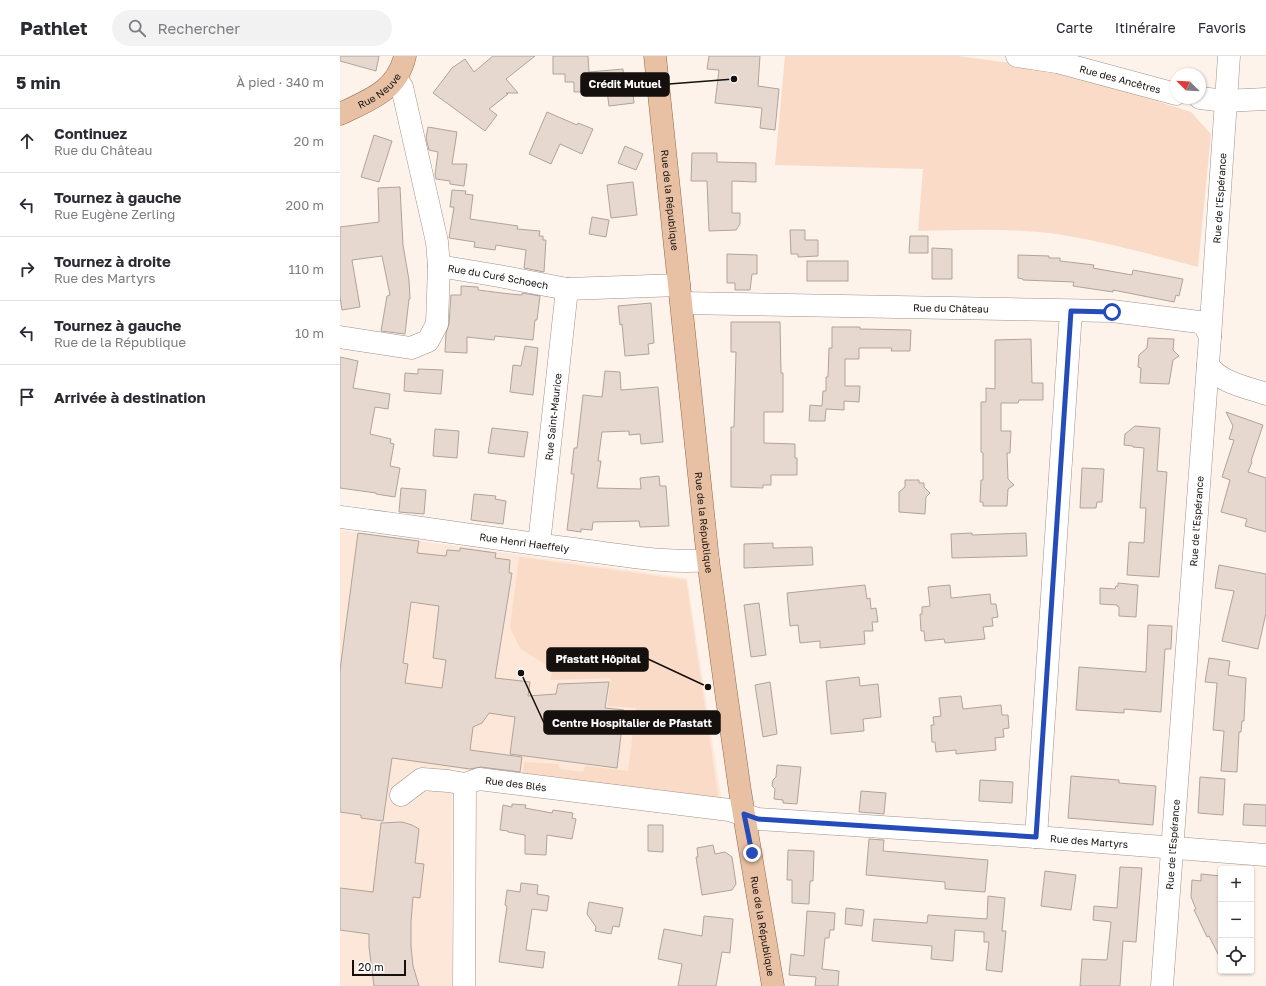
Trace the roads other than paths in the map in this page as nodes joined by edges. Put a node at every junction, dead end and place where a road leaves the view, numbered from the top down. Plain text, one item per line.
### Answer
1 (405, 56) edge
2 (656, 56) edge
3 (1017, 56) edge
4 (1229, 56) edge
5 (396, 78) junction
6 (1170, 92) edge
7 (1206, 99) edge
8 (1266, 99) edge
9 (1225, 101) junction
10 (340, 114) edge
11 (439, 266) junction
12 (567, 289) junction
13 (681, 294) junction
14 (1071, 311) junction
15 (340, 337) edge
16 (1210, 337) junction
17 (1208, 365) junction
18 (1266, 394) edge
19 (340, 517) edge
20 (539, 544) junction
21 (708, 560) junction
22 (466, 784) junction
23 (401, 795) dead end
24 (744, 814) junction
25 (1036, 837) junction
26 (1172, 848) junction
27 (1266, 855) edge
28 (464, 986) edge
29 (773, 986) edge
30 (1162, 986) edge

1 - 5 main road, Rue Neuve
2 - 13 main road, Rue de la République
3 - 6 street, Rue des Ancêtres
4 - 9 street, Rue de l'Espérance
5 - 10 main road, Rue Neuve
5 - 11 street, Rue du Curé Schoech
7 - 9 street
8 - 9 street
9 - 16 street, Rue de l'Espérance
11 - 12 street, Rue du Curé Schoech
11 - 15 street
12 - 13 street, Rue du Curé Schoech
12 - 20 street, Rue Saint-Maurice
13 - 14 street, Rue du Château
13 - 21 main road, Rue de la République
14 - 16 street, Rue du Château
14 - 25 street
16 - 17 street, Rue de l'Espérance
17 - 18 street
17 - 26 street, Rue de l'Espérance
19 - 20 street, Rue Henri Haeffely
20 - 21 street, Rue Henri Haeffely
21 - 24 main road, Rue de la République
22 - 23 street
22 - 24 street, Rue des Blés
22 - 28 street
24 - 25 street, Rue des Martyrs
24 - 29 main road, Rue de la République
25 - 26 street, Rue des Martyrs
26 - 27 street, Rue des Martyrs
26 - 30 street, Rue de l'Espérance

